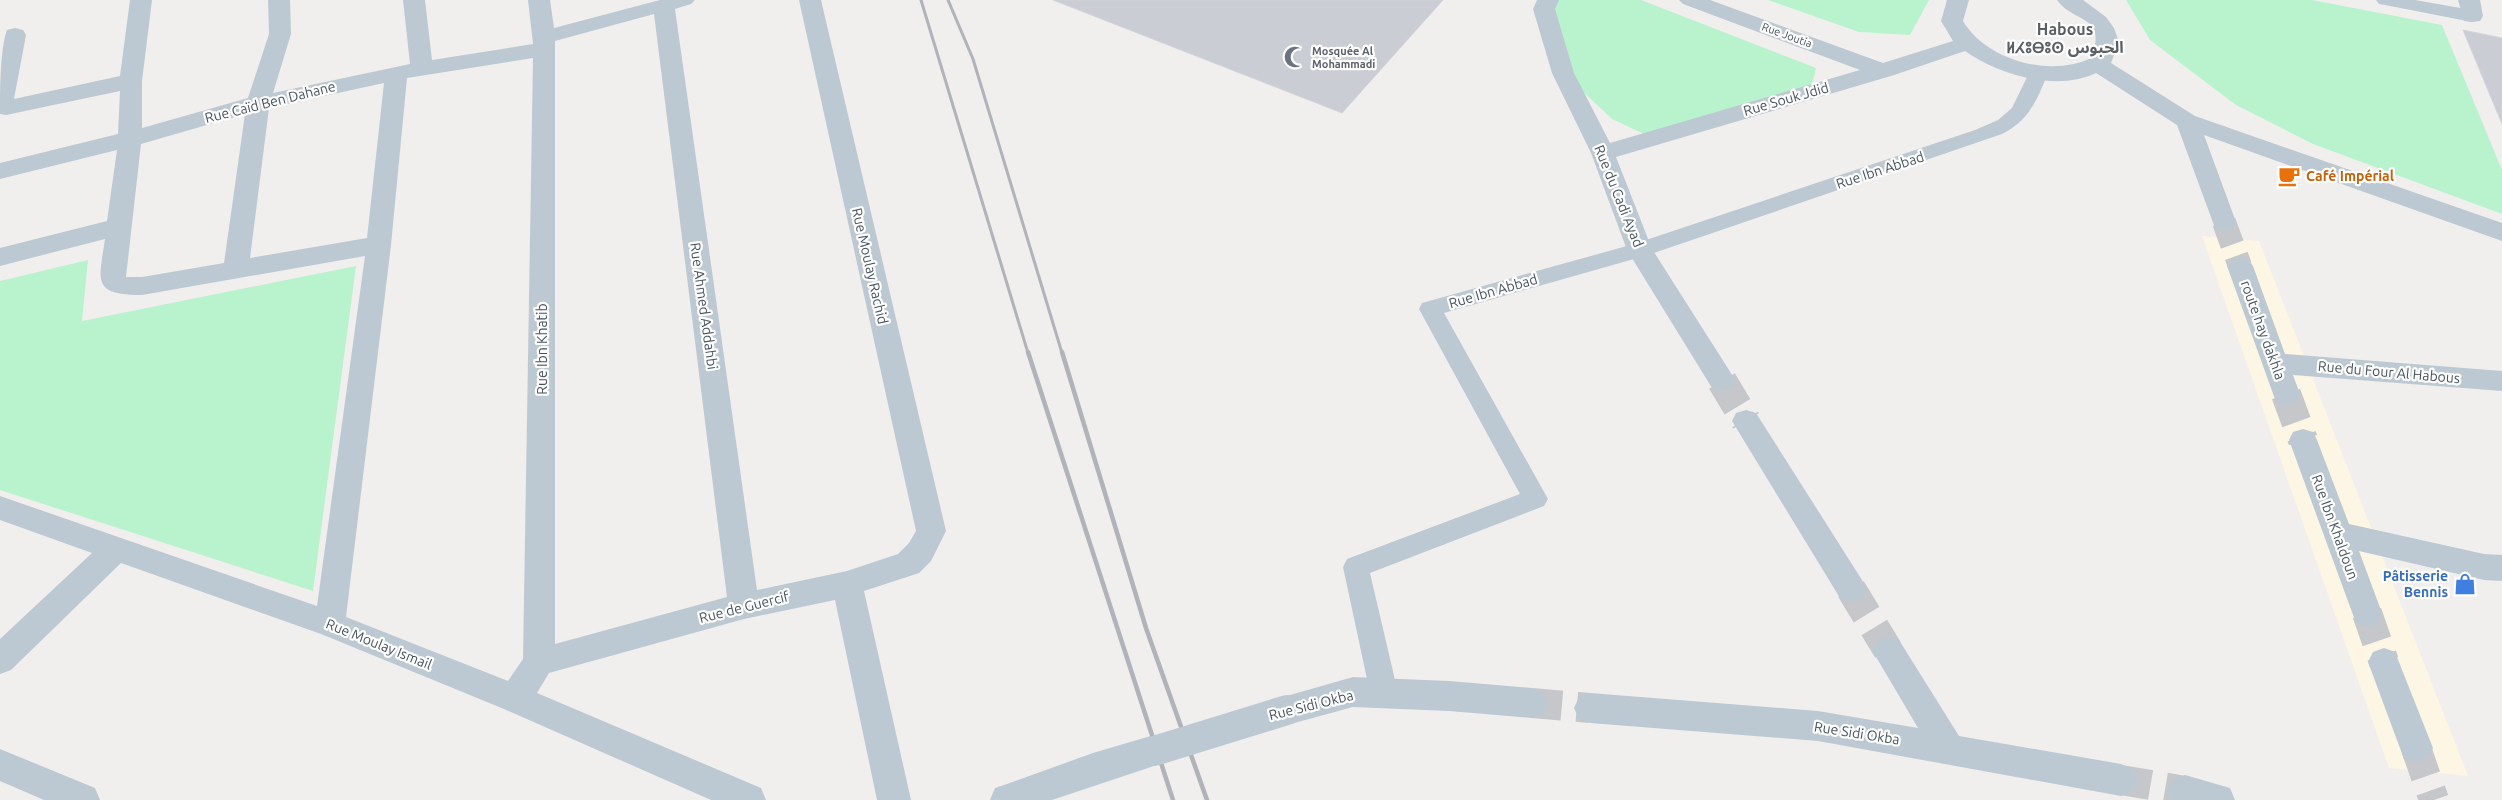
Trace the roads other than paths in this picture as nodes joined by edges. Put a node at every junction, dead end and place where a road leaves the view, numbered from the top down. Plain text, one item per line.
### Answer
1 (141, 0) edge
2 (279, 0) edge
3 (414, 0) edge
4 (539, 0) edge
5 (810, 0) edge
6 (1548, 0) edge
7 (1690, 0) edge
8 (1958, 0) edge
9 (2068, 0) edge
10 (2385, 0) edge
11 (674, 3) edge
12 (2470, 8) edge
13 (15, 36) dead end
14 (544, 43) junction
15 (1968, 43) junction
16 (2097, 64) junction
17 (422, 69) junction
18 (1883, 71) junction
19 (396, 73) junction
20 (2038, 73) junction
21 (131, 81) junction
22 (258, 103) junction
23 (2187, 121) junction
24 (130, 140) junction
25 (1603, 153) junction
26 (0, 171) edge
27 (2224, 222) tunnel mouth
28 (118, 227) junction
29 (2502, 232) edge
30 (379, 245) junction
31 (1640, 250) junction
32 (0, 257) edge
33 (2240, 266) tunnel mouth
34 (236, 269) junction
35 (2275, 363) junction
36 (1722, 381) tunnel mouth
37 (2502, 382) edge
38 (2286, 394) tunnel mouth
39 (1746, 421) tunnel mouth
40 (2304, 440) tunnel mouth
41 (3, 513) edge
42 (931, 531) joint
43 (2337, 534) junction
44 (116, 549) junction
45 (2502, 568) edge
46 (847, 584) junction
47 (1851, 589) tunnel mouth
48 (744, 606) junction
49 (2367, 613) tunnel mouth
50 (330, 624) junction
51 (1888, 650) tunnel mouth
52 (0, 660) edge
53 (540, 662) junction
54 (2384, 662) tunnel mouth
55 (1368, 692) junction
56 (515, 699) junction
57 (1532, 703) tunnel mouth
58 (1590, 708) tunnel mouth
59 (2416, 748) tunnel mouth
60 (1949, 749) junction
61 (0, 764) edge
62 (2121, 780) tunnel mouth
63 (83, 800) edge
64 (750, 800) edge
65 (894, 800) edge
66 (1007, 800) edge
67 (2198, 800) edge
68 (2218, 800) edge

1 - 21 street
2 - 22 street
3 - 17 street
4 - 14 street, Rue Ibn Khatib
5 - 42 street, Rue Moulay Rachid
6 - 25 street, Rue du Cadi Ayad
7 - 18 street, Rue Joutia
8 - 15 street
9 - 16 street
10 - 12 lane
11 - 14 street, Rue Caïd Ben Dahane
11 - 48 street, Rue Ahmed Addahbi
13 - 21 street
14 - 17 street, Rue Caïd Ben Dahane
14 - 53 street, Rue Ibn Khatib
15 - 18 street, Rue Souk Jdid
15 - 20 street
16 - 20 street
16 - 23 street
17 - 19 street, Rue Caïd Ben Dahane
18 - 25 street, Rue Souk Jdid
19 - 22 street, Rue Caïd Ben Dahane
19 - 30 street
20 - 31 lane, Rue Ibn Abbad
21 - 24 street
22 - 24 street, Rue Caïd Ben Dahane
22 - 34 street
23 - 27 street
23 - 29 street
24 - 26 street, Rue Caïd Ben Dahane
24 - 28 street
25 - 31 street, Rue du Cadi Ayad
28 - 32 street
28 - 34 street
30 - 34 street
30 - 50 street
31 - 36 street, Rue du Cadi Ayad
31 - 55 lane, Rue Ibn Abbad
33 - 35 street, route hay dakhla
35 - 37 street, Rue du Four Al Habous
35 - 38 street, route hay dakhla
39 - 47 street
40 - 43 street, Rue Ibn Khaldoun
41 - 44 street, Rue Moulay Ismail
42 - 46 street, Rue de Guercif
43 - 45 street
43 - 49 street, Rue Ibn Khaldoun
44 - 50 street, Rue Moulay Ismail
44 - 52 street
46 - 48 street, Rue de Guercif
46 - 65 street
48 - 53 street, Rue de Guercif
50 - 56 street, Rue Moulay Ismail
51 - 60 street
53 - 56 street
54 - 59 street
55 - 57 street, Rue Sidi Okba
55 - 66 street, Rue Sidi Okba, bridge
56 - 64 street, Rue Moulay Ismail
58 - 60 street, Rue Sidi Okba
60 - 62 street, Rue Sidi Okba
61 - 63 street
67 - 68 street

